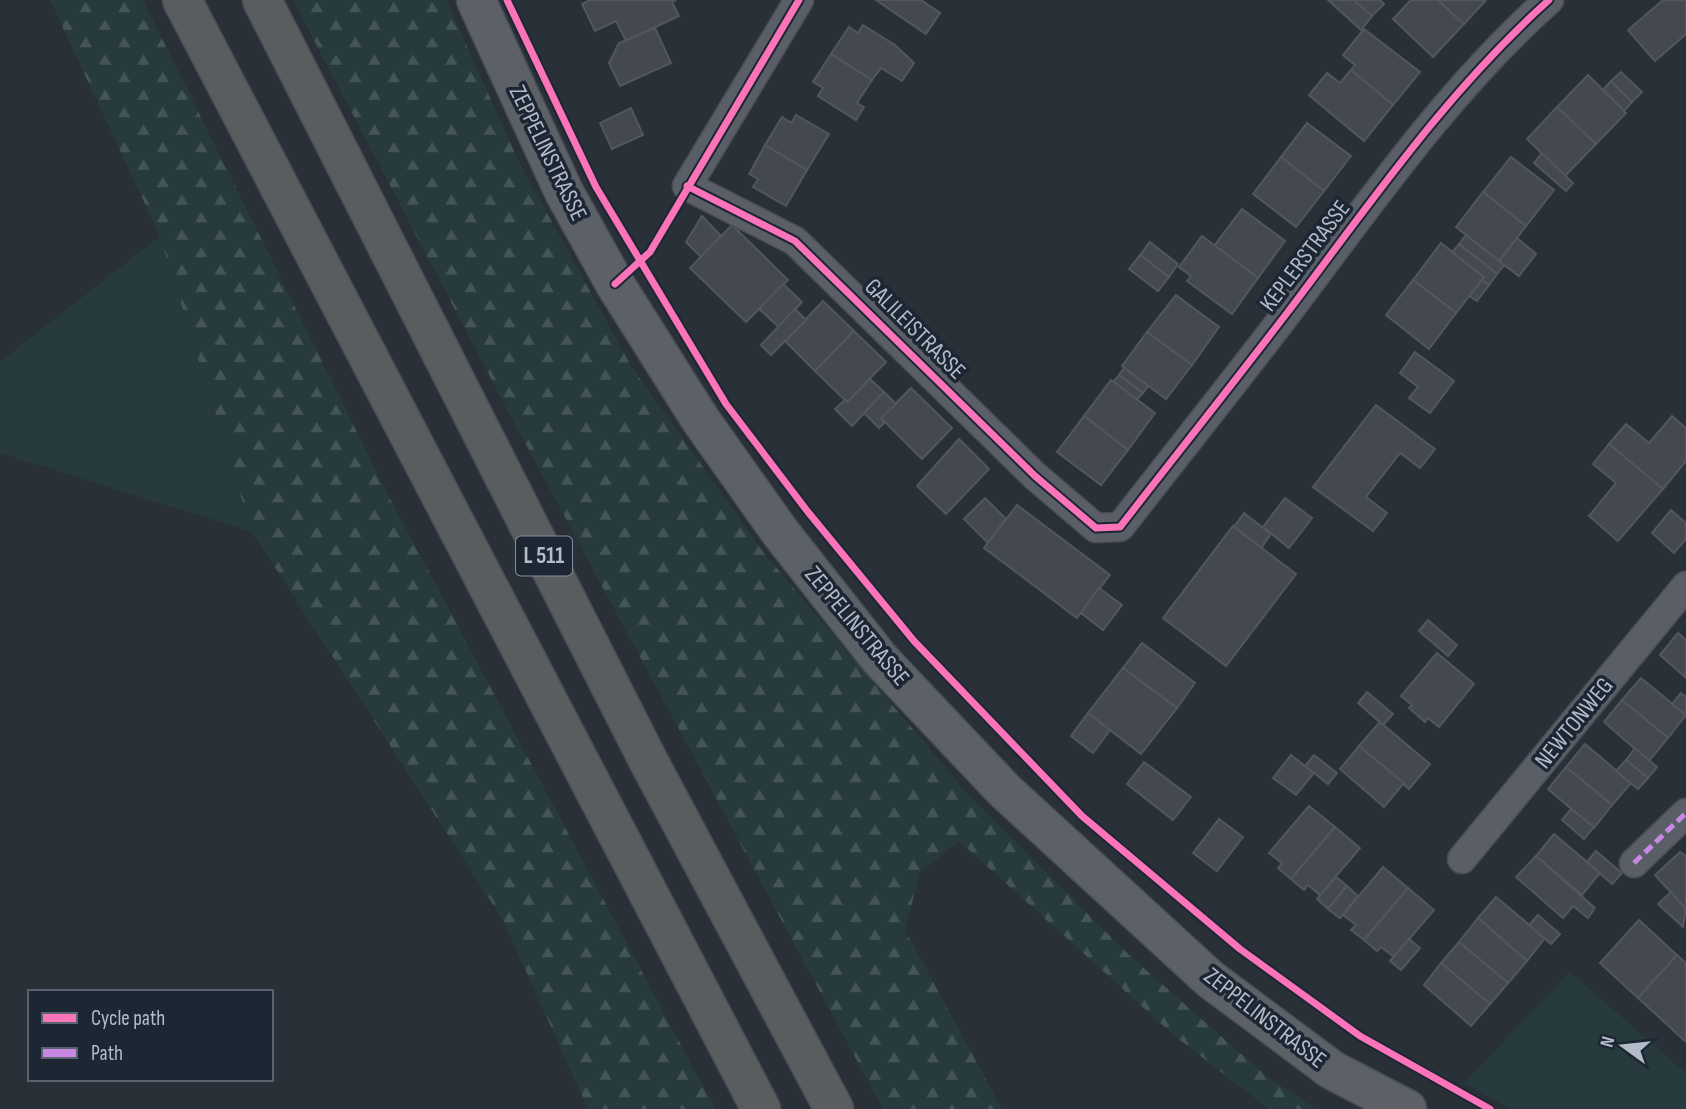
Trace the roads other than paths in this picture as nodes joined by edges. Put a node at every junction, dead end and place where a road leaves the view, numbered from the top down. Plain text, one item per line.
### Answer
1 (183, 0) edge
2 (262, 0) edge
3 (475, 0) edge
4 (799, 0) edge
5 (1549, 0) edge
6 (1096, 528) joint
7 (1686, 586) edge
8 (1686, 813) edge
9 (1462, 859) dead end
10 (1634, 863) dead end
11 (1332, 1070) junction
12 (761, 1109) edge
13 (834, 1109) edge
14 (1375, 1109) edge
15 (1407, 1109) edge

1 - 12 highway, L 511
2 - 13 highway, L 511
3 - 11 main road, ZEPPELINSTRASSE
4 - 6 street, GALILEISTRASSE
5 - 6 street, KEPLERSTRASSE
7 - 9 street, NEWTONWEG
8 - 10 street
11 - 14 main road
11 - 15 main road, ZEPPELINSTRASSE

